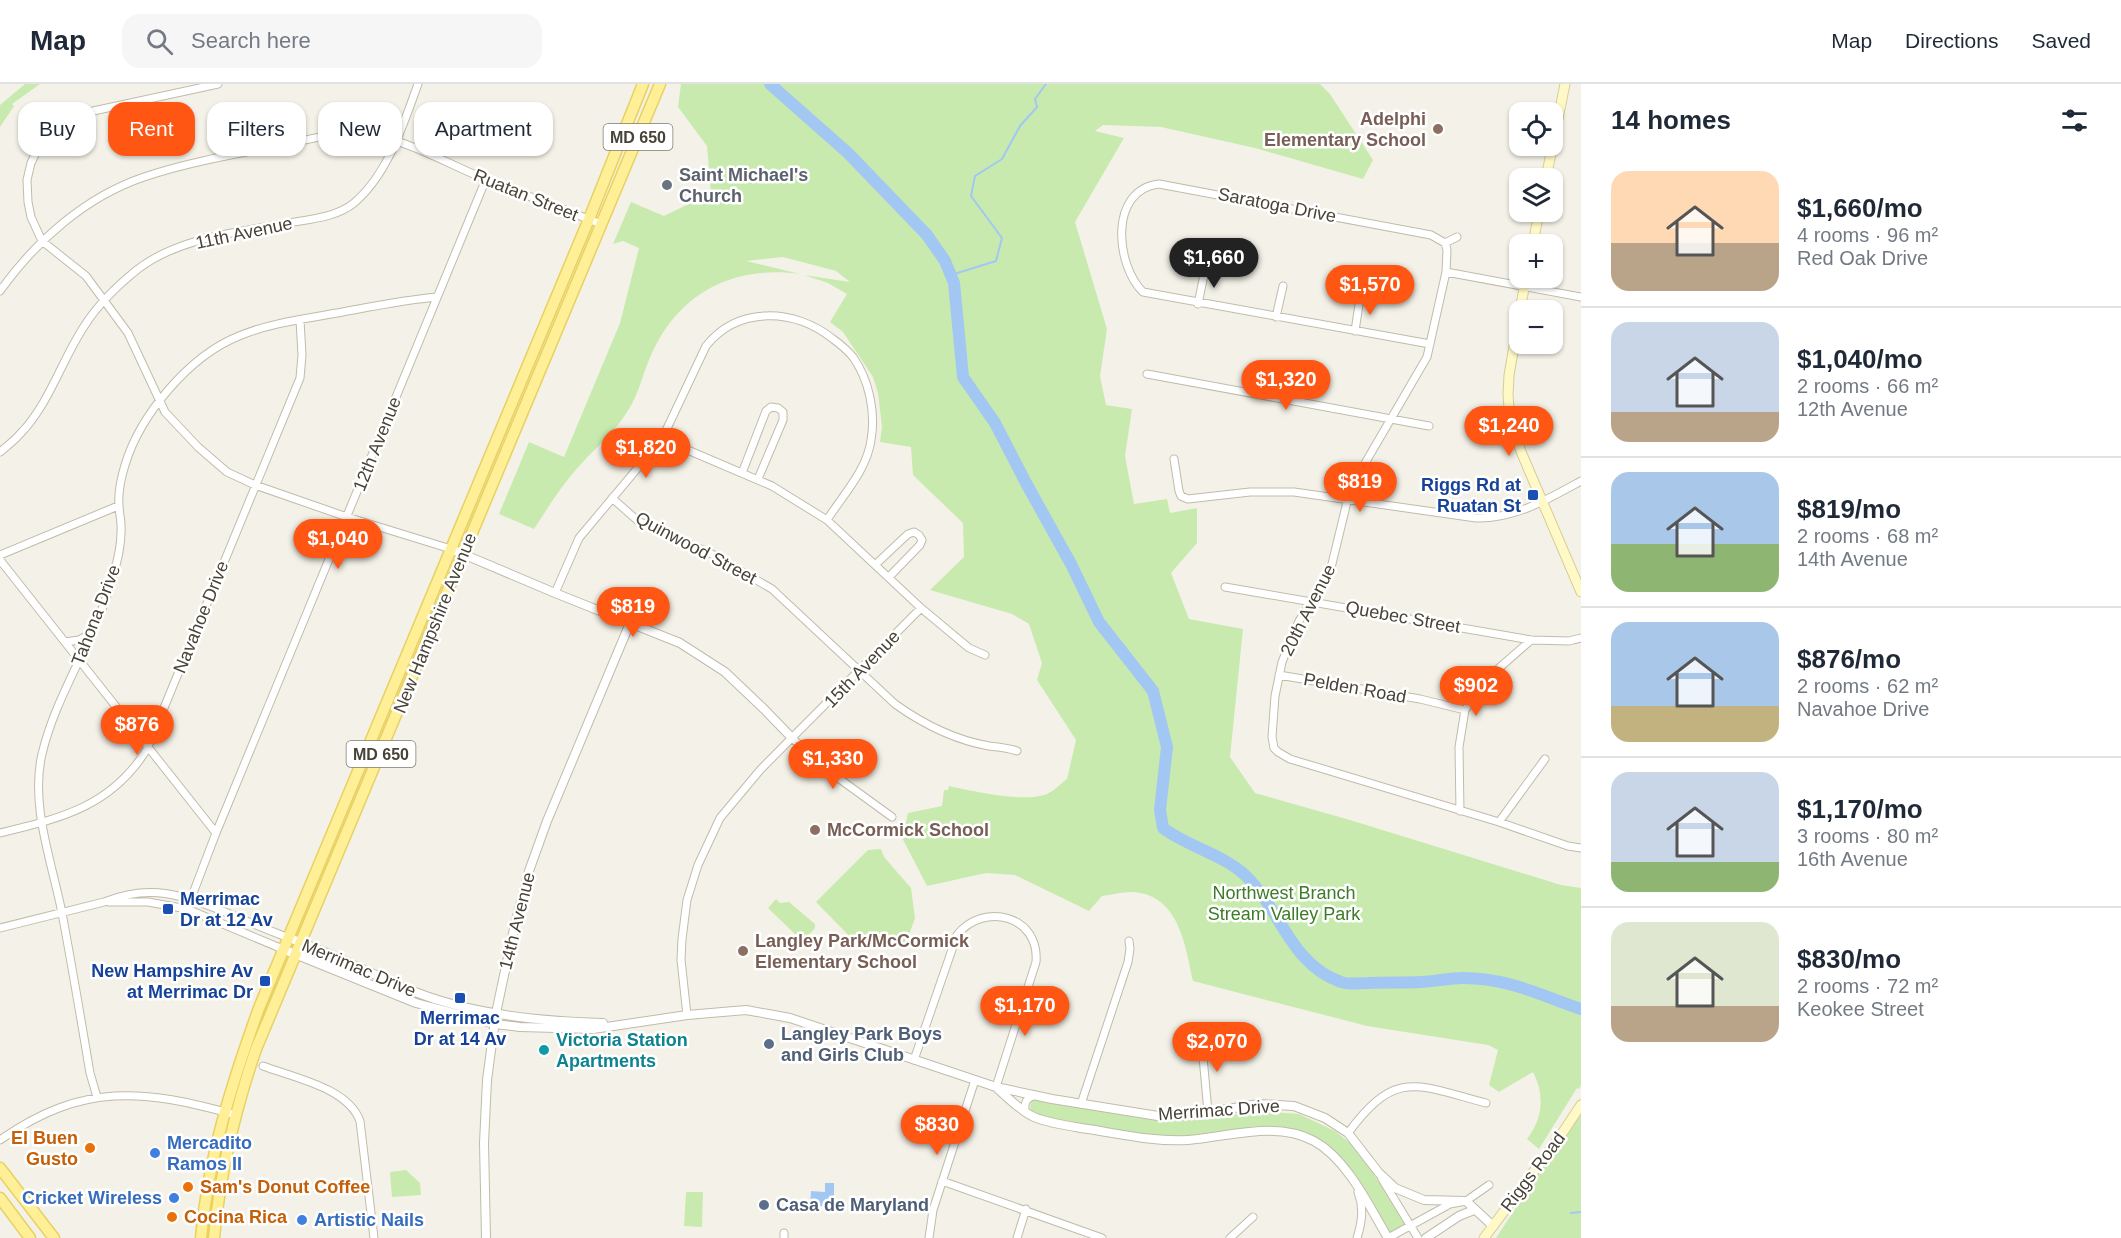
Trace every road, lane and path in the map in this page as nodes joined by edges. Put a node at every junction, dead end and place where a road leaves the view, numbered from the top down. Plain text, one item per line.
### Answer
1 (218, 84) edge
2 (418, 84) edge
3 (643, 84) edge
4 (660, 84) edge
5 (1565, 84) edge
6 (402, 126) edge
7 (318, 138) edge
8 (402, 144) edge
9 (388, 156) edge
10 (1548, 168) edge
11 (486, 179) junction
12 (589, 219) junction
13 (601, 224) junction
14 (1457, 237) dead end
15 (42, 241) junction
16 (1445, 243) junction
17 (1205, 270) dead end
18 (1446, 272) junction
19 (1509, 280) edge
20 (1282, 286) dead end
21 (1547, 288) edge
22 (0, 291) edge
23 (437, 297) junction
24 (1581, 297) edge
25 (1360, 298) dead end
26 (104, 300) junction
27 (1198, 304) junction
28 (1276, 317) junction
29 (300, 320) junction
30 (1355, 331) junction
31 (1430, 344) junction
32 (1513, 354) edge
33 (1147, 374) dead end
34 (160, 400) junction
35 (1391, 420) junction
36 (1429, 426) dead end
37 (662, 439) junction
38 (0, 452) edge
39 (1174, 459) dead end
40 (742, 473) junction
41 (758, 479) junction
42 (1581, 481) edge
43 (255, 485) junction
44 (612, 498) junction
45 (1348, 498) junction
46 (1542, 501) junction
47 (118, 506) junction
48 (347, 517) junction
49 (827, 520) junction
50 (451, 549) junction
51 (463, 554) junction
52 (0, 555) edge
53 (0, 560) edge
54 (876, 564) junction
55 (889, 577) junction
56 (1225, 587) dead end
57 (1581, 592) edge
58 (555, 593) junction
59 (1311, 601) junction
60 (921, 608) junction
61 (630, 623) junction
62 (91, 634) junction
63 (1581, 638) edge
64 (1531, 640) junction
65 (65, 642) junction
66 (986, 656) dead end
67 (80, 662) junction
68 (860, 671) junction
69 (1279, 675) junction
70 (1465, 711) junction
71 (793, 739) junction
72 (147, 749) junction
73 (1017, 751) dead end
74 (1545, 759) dead end
75 (1460, 811) junction
76 (892, 817) dead end
77 (1499, 822) junction
78 (42, 823) junction
79 (0, 833) edge
80 (216, 833) junction
81 (1581, 848) edge
82 (190, 897) junction
83 (104, 902) junction
84 (187, 909) junction
85 (62, 913) junction
86 (0, 928) edge
87 (289, 939) junction
88 (1129, 941) dead end
89 (302, 943) junction
90 (285, 950) junction
91 (297, 955) junction
92 (496, 1013) junction
93 (687, 1015) junction
94 (495, 1024) junction
95 (622, 1024) junction
96 (1201, 1035) dead end
97 (914, 1060) junction
98 (263, 1066) dead end
99 (975, 1080) junction
100 (996, 1087) junction
101 (1036, 1095) junction
102 (97, 1097) junction
103 (1486, 1103) dead end
104 (1081, 1104) junction
105 (1581, 1105) edge
106 (224, 1112) junction
107 (1025, 1112) junction
108 (1208, 1112) junction
109 (236, 1115) junction
110 (1348, 1134) junction
111 (0, 1140) edge
112 (0, 1168) edge
113 (1379, 1173) junction
114 (942, 1181) junction
115 (1489, 1185) dead end
116 (1358, 1190) junction
117 (1, 1200) edge
118 (1466, 1201) junction
119 (1026, 1209) junction
120 (1474, 1210) junction
121 (1253, 1217) dead end
122 (1411, 1225) junction
123 (1493, 1226) junction
124 (30, 1238) edge
125 (54, 1238) edge
126 (201, 1238) edge
127 (214, 1238) edge
128 (374, 1238) edge
129 (486, 1238) edge
130 (929, 1238) edge
131 (1017, 1238) edge
132 (1102, 1238) edge
133 (1230, 1238) edge
134 (1357, 1238) edge
135 (1388, 1238) edge
136 (1418, 1238) edge
137 (1426, 1238) edge
138 (1484, 1238) edge

1 - 15 street
2 - 6 street, 11th Avenue
3 - 12 main road, New Hampshire Avenue / MD 650
4 - 13 main road, New Hampshire Avenue / MD 650
5 - 10 main road
7 - 15 street, Ruatan Street
8 - 11 street, Ruatan Street
9 - 26 street, 11th Avenue
11 - 12 street, Ruatan Street
11 - 23 street, 12th Avenue
12 - 13 street, Ruatan Street
12 - 50 main road, New Hampshire Avenue / MD 650
13 - 51 main road, New Hampshire Avenue / MD 650
14 - 16 street
15 - 22 street, Ruatan Street
15 - 26 street
16 - 18 street, 20th Avenue
16 - 27 street, Saratoga Drive
17 - 27 street
18 - 19 street
18 - 31 street, 20th Avenue
20 - 28 street
21 - 24 street
23 - 29 street, Tahona Drive
23 - 48 street, 12th Avenue
25 - 30 street
26 - 34 street
26 - 38 street, 11th Avenue
27 - 28 street
28 - 30 street
29 - 34 street, Tahona Drive
29 - 43 street, Navahoe Drive
30 - 31 street
31 - 35 street, 20th Avenue
32 - 46 main road
33 - 35 street
34 - 43 street
34 - 47 street, Tahona Drive
35 - 36 street
35 - 45 street, 20th Avenue
37 - 40 street
37 - 44 street
37 - 49 street
39 - 45 street
40 - 41 street
40 - 41 street
41 - 49 street
42 - 46 street
43 - 48 street
43 - 72 street, Navahoe Drive
44 - 58 street
44 - 68 street, Quinwood Street
45 - 46 street
45 - 59 street, 20th Avenue
46 - 57 main road
47 - 52 street
47 - 62 street, Tahona Drive
48 - 50 street
48 - 80 street, 12th Avenue
49 - 54 street
50 - 51 street
50 - 87 main road, New Hampshire Avenue / MD 650
51 - 58 street
51 - 89 main road, New Hampshire Avenue / MD 650
53 - 65 street
54 - 55 street
54 - 55 street
55 - 60 street
56 - 59 street, Quebec Street
58 - 61 street
59 - 64 street, Quebec Street
59 - 69 street, 20th Avenue
60 - 66 street
60 - 68 street, 15th Avenue
61 - 71 street
61 - 92 street, 14th Avenue
62 - 65 street
62 - 67 street, Tahona Drive
63 - 64 street, Quebec Street
64 - 70 street
65 - 67 street
67 - 72 street
67 - 78 street, Tahona Drive
68 - 71 street, 15th Avenue
68 - 73 street, Quinwood Street
69 - 70 street, Pelden Road
69 - 75 street, 20th Avenue
70 - 75 street
71 - 76 street
71 - 93 street, 15th Avenue
72 - 78 street, Navahoe Drive
72 - 80 street
74 - 77 street
75 - 77 street, 20th Avenue
77 - 81 street, 20th Avenue
78 - 79 street, Navahoe Drive
78 - 85 street, Tahona Drive
80 - 82 street, 12th Avenue
82 - 83 street, Merrimac Drive
82 - 84 street, 12th Avenue
82 - 87 street, Merrimac Drive
83 - 84 street, Merrimac Drive
83 - 85 street, Merrimac Drive
84 - 90 street, Merrimac Drive
85 - 86 street, Merrimac Drive
85 - 102 street, Tahona Drive
87 - 89 street, Merrimac Drive
87 - 90 main road, New Hampshire Avenue / MD 650
88 - 104 street
89 - 91 main road, New Hampshire Avenue / MD 650
89 - 92 street, Merrimac Drive
90 - 91 street, Merrimac Drive
90 - 106 main road, New Hampshire Avenue / MD 650
91 - 94 street, Merrimac Drive
91 - 109 main road, New Hampshire Avenue / MD 650
92 - 94 street, 14th Avenue
92 - 95 street, Merrimac Drive
93 - 95 street, Merrimac Drive
93 - 97 street, Merrimac Drive
94 - 95 street, Merrimac Drive
94 - 129 street, 14th Avenue
96 - 108 street
97 - 99 street, Merrimac Drive
97 - 100 street
98 - 128 street
99 - 100 street, Merrimac Drive
99 - 114 street
100 - 101 street, Merrimac Drive
100 - 107 street, Merrimac Drive
101 - 104 street, Merrimac Drive
101 - 107 street
102 - 106 street
102 - 111 street
103 - 110 street
104 - 108 street, Merrimac Drive
105 - 123 main road, Riggs Road
106 - 109 street
106 - 126 main road, New Hampshire Avenue / MD 650
107 - 116 street, Merrimac Drive
108 - 110 street, Merrimac Drive
109 - 127 main road, New Hampshire Avenue / MD 650
110 - 113 street, Merrimac Drive
112 - 125 main road
113 - 118 street
113 - 122 street, Merrimac Drive
114 - 119 street
114 - 130 street
115 - 118 street
116 - 134 street
116 - 135 street, Merrimac Drive
117 - 124 main road
118 - 120 street
118 - 122 street
119 - 131 street
119 - 132 street
120 - 123 street
120 - 137 street
121 - 133 street
122 - 135 street
122 - 136 street, Merrimac Drive
123 - 138 main road, Riggs Road

